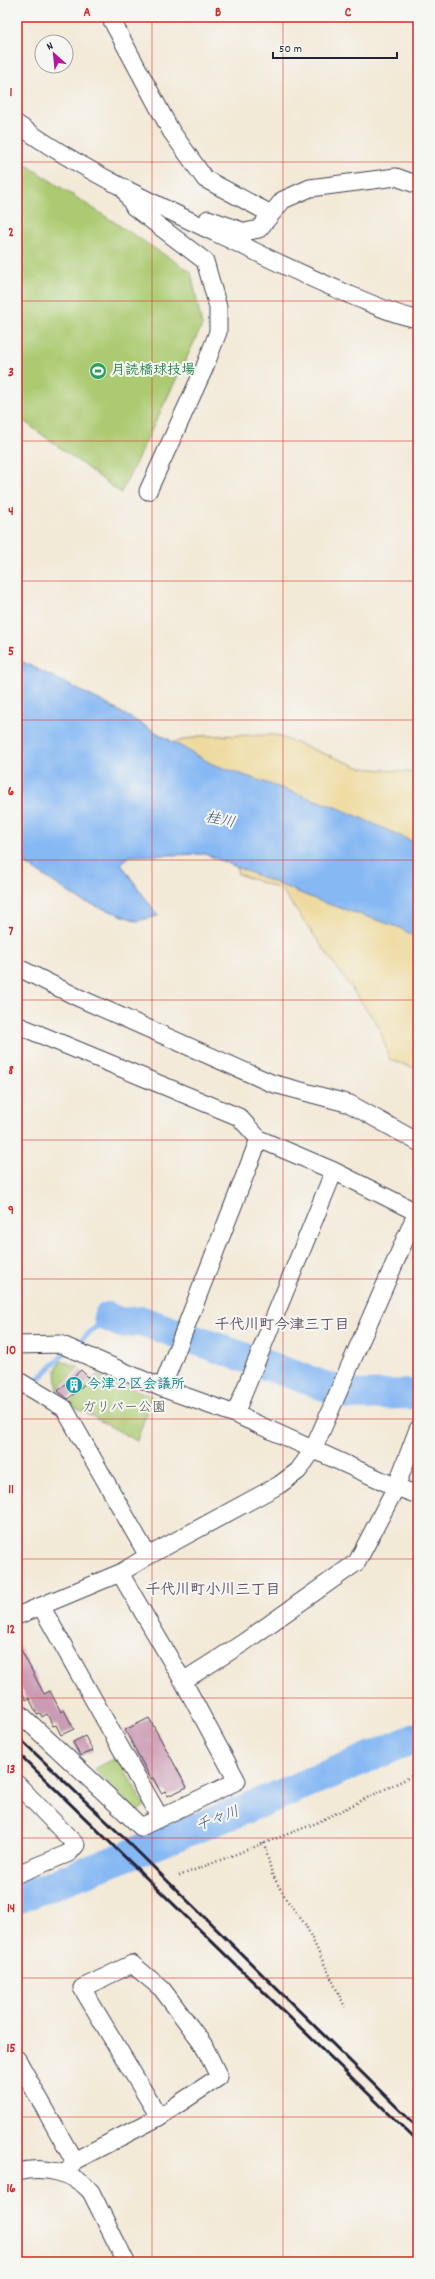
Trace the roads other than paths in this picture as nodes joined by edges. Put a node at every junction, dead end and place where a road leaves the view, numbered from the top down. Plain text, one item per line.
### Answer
1 (110, 17) edge
2 (17, 124) edge
3 (418, 185) edge
4 (123, 187) junction
5 (271, 214) junction
6 (178, 215) junction
7 (418, 319) edge
8 (148, 491) dead end
9 (17, 966) edge
10 (17, 1025) edge
11 (259, 1139) junction
12 (418, 1142) edge
13 (334, 1171) junction
14 (418, 1212) edge
15 (17, 1345) edge
16 (17, 1380) edge
17 (162, 1388) junction
18 (235, 1414) junction
19 (418, 1429) edge
20 (313, 1450) junction
21 (396, 1487) junction
22 (418, 1495) edge
23 (148, 1556) junction
24 (120, 1573) junction
25 (41, 1606) junction
26 (17, 1616) edge
27 (183, 1681) junction
28 (17, 1711) edge
29 (19, 1789) edge
30 (160, 1818) junction
31 (17, 1874) edge
32 (17, 2059) edge
33 (159, 2117) junction
34 (71, 2168) junction
35 (17, 2172) edge
36 (126, 2262) edge

1 - 5 street
2 - 4 street
3 - 5 street
4 - 6 street
4 - 8 street
5 - 6 street
6 - 7 street
9 - 12 street
10 - 11 street
11 - 13 street
11 - 17 street
13 - 14 street
13 - 18 street
14 - 20 street
15 - 17 street
16 - 23 street
17 - 18 street
18 - 20 street
19 - 21 street
20 - 21 street
20 - 23 street
21 - 22 street
21 - 27 street
23 - 24 street
24 - 25 street
24 - 27 street
25 - 26 street
25 - 30 street
27 - 30 street
28 - 30 street
29 - 31 street
32 - 34 street
33 - 33 street
33 - 34 street
34 - 35 street
34 - 36 street

